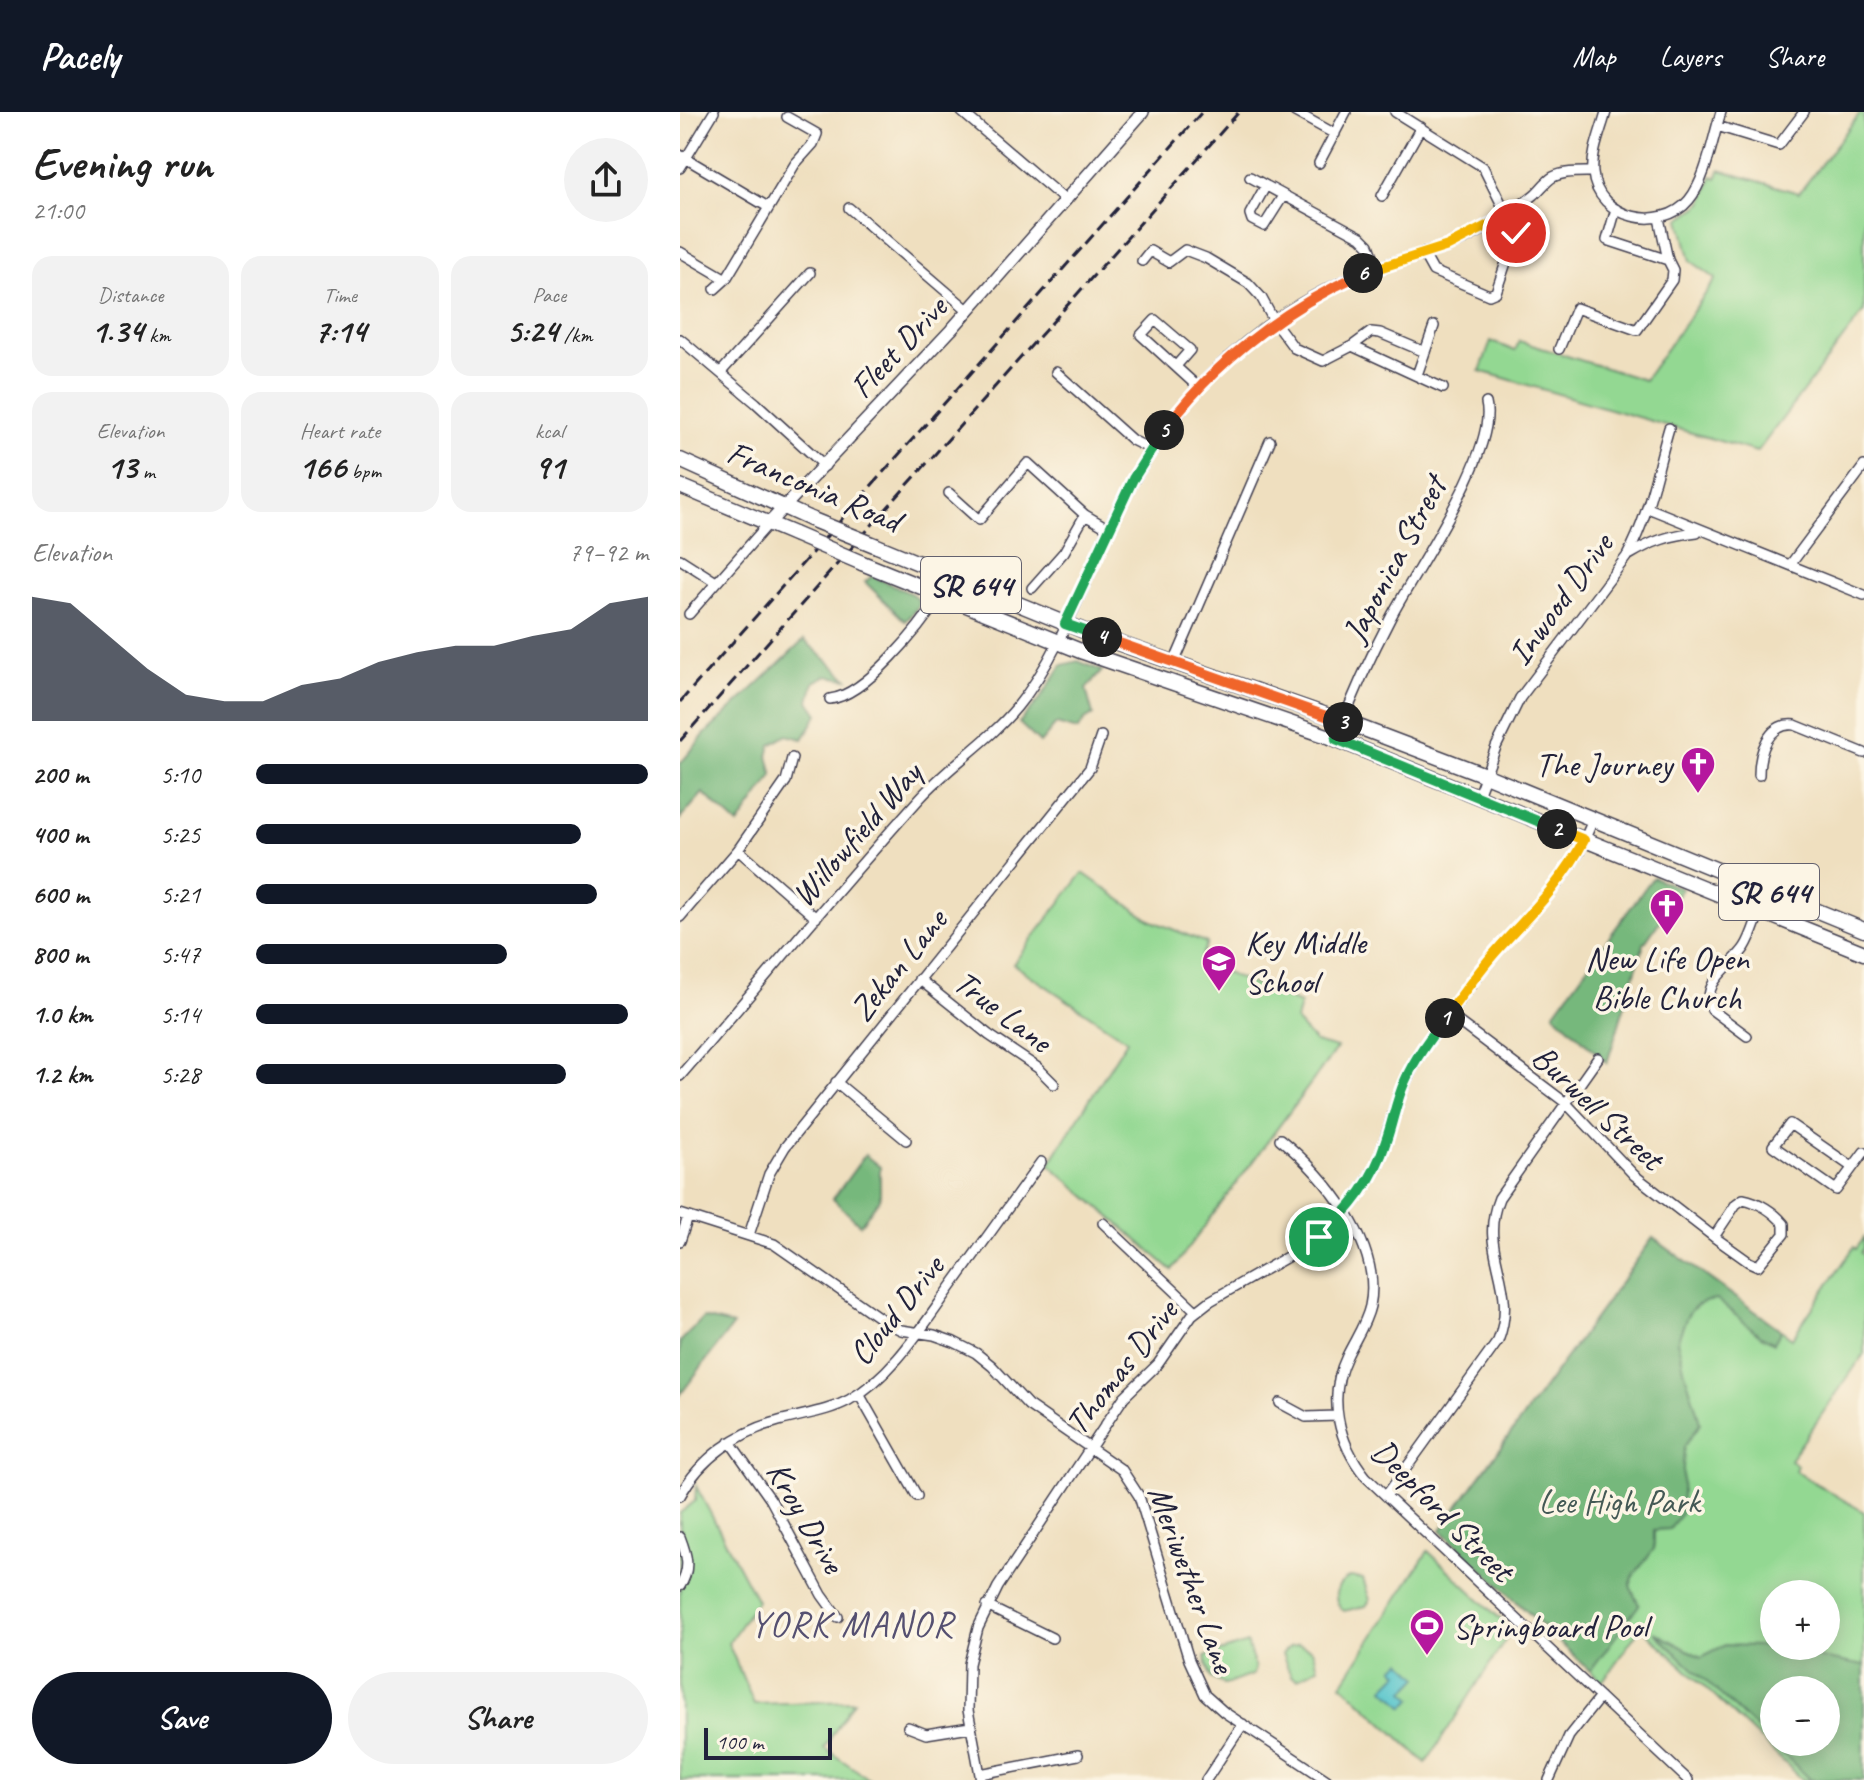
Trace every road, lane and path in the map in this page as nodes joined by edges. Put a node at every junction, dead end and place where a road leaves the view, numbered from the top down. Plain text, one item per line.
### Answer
1 (713, 112) edge
2 (962, 112) edge
3 (1143, 112) edge
4 (1295, 112) edge
5 (1346, 112) edge
6 (1396, 112) edge
7 (1605, 112) edge
8 (1721, 112) edge
9 (1804, 112) edge
10 (785, 114) edge
11 (1717, 126) junction
12 (1421, 127) junction
13 (1335, 134) junction
14 (682, 160) edge
15 (1319, 163) dead end
16 (1593, 172) junction
17 (1250, 177) dead end
18 (1265, 187) junction
19 (1283, 196) junction
20 (1382, 196) dead end
21 (1066, 201) junction
22 (768, 207) junction
23 (849, 208) dead end
24 (1616, 209) junction
25 (1506, 216) junction
26 (1659, 218) junction
27 (680, 252) edge
28 (1423, 253) junction
29 (1668, 260) junction
30 (1142, 261) dead end
31 (1377, 267) junction
32 (810, 273) dead end
33 (726, 279) junction
34 (715, 289) dead end
35 (969, 311) junction
36 (1274, 321) junction
37 (1434, 326) dead end
38 (680, 339) edge
39 (1352, 346) junction
40 (1559, 349) dead end
41 (1425, 352) junction
42 (1176, 366) junction
43 (721, 372) junction
44 (1056, 372) dead end
45 (1417, 375) junction
46 (1198, 387) junction
47 (1443, 388) dead end
48 (1486, 403) dead end
49 (1669, 428) dead end
50 (1270, 441) dead end
51 (1150, 449) junction
52 (680, 460) edge
53 (825, 466) junction
54 (1864, 466) edge
55 (680, 486) edge
56 (949, 493) dead end
57 (784, 508) junction
58 (1648, 508) junction
59 (1085, 515) junction
60 (769, 523) junction
61 (1109, 529) junction
62 (1701, 531) junction
63 (1625, 558) junction
64 (680, 559) edge
65 (1790, 565) junction
66 (716, 582) junction
67 (1032, 588) dead end
68 (1864, 595) edge
69 (940, 596) junction
70 (689, 614) dead end
71 (1065, 624) junction
72 (1057, 643) junction
73 (1174, 663) junction
74 (830, 699) dead end
75 (1343, 721) junction
76 (1101, 736) dead end
77 (1336, 739) junction
78 (1864, 753) edge
79 (792, 758) dead end
80 (1485, 775) junction
81 (1759, 775) dead end
82 (1478, 795) junction
83 (1593, 820) junction
84 (1584, 840) junction
85 (738, 850) junction
86 (1729, 875) junction
87 (1716, 893) junction
88 (1760, 911) junction
89 (680, 917) edge
90 (816, 918) junction
91 (1864, 930) edge
92 (1864, 953) edge
93 (919, 979) junction
94 (1448, 1014) junction
95 (1747, 1036) dead end
96 (1598, 1058) dead end
97 (680, 1076) edge
98 (836, 1082) junction
99 (1054, 1084) dead end
100 (1566, 1103) junction
101 (1280, 1139) dead end
102 (906, 1140) dead end
103 (1864, 1152) edge
104 (1041, 1162) dead end
105 (1852, 1167) junction
106 (1346, 1212) junction
107 (684, 1216) edge
108 (1103, 1223) dead end
109 (749, 1235) junction
110 (1714, 1237) junction
111 (680, 1241) edge
112 (1196, 1311) junction
113 (916, 1332) junction
114 (859, 1394) junction
115 (1280, 1403) dead end
116 (1337, 1416) junction
117 (730, 1442) junction
118 (1091, 1447) junction
119 (680, 1496) edge
120 (917, 1496) dead end
121 (1386, 1496) junction
122 (680, 1537) edge
123 (680, 1586) edge
124 (987, 1606) junction
125 (838, 1617) dead end
126 (1052, 1638) dead end
127 (1600, 1697) junction
128 (1243, 1724) junction
129 (908, 1727) dead end
130 (970, 1727) junction
131 (1078, 1755) dead end
132 (980, 1777) edge
133 (1206, 1780) edge
134 (1327, 1780) edge
135 (1549, 1780) edge
136 (1688, 1780) edge

1 - 14 street
2 - 21 street
3 - 21 street, Fleet Drive
4 - 13 street
5 - 13 street
6 - 12 street
7 - 16 street
8 - 11 street
9 - 11 street
10 - 22 street
11 - 26 street
12 - 20 street
12 - 25 street
13 - 15 street
14 - 22 street
16 - 24 street
16 - 25 street, Willowfield Way
17 - 18 street
18 - 19 street
18 - 19 street
19 - 31 street
21 - 35 street, Fleet Drive
22 - 33 street
23 - 35 street
24 - 26 street
24 - 29 street
25 - 28 street, Willowfield Way
25 - 28 street
26 - 29 street
27 - 33 street
28 - 31 street, Willowfield Way
29 - 40 street
30 - 36 street
31 - 36 street, Willowfield Way
32 - 43 street
33 - 34 street
35 - 53 street, Fleet Drive
36 - 39 street
36 - 46 street, Willowfield Way
37 - 41 street
38 - 43 street
39 - 41 street
39 - 45 street
41 - 45 street
42 - 42 street
42 - 46 street
43 - 53 street
44 - 51 street
45 - 47 street
46 - 51 street, Willowfield Way
48 - 75 street, Japonica Street
49 - 58 street, Inwood Drive
50 - 73 street
51 - 61 street, Willowfield Way
52 - 57 main road, Franconia Road / SR 644
53 - 57 street, Fleet Drive
54 - 65 street
55 - 60 main road, Franconia Road / SR 644
56 - 59 street
57 - 60 street, Fleet Drive
57 - 71 main road, Franconia Road / SR 644, bridge
58 - 62 street
58 - 63 street, Inwood Drive
59 - 61 street
59 - 67 street
60 - 66 street, Fleet Drive
60 - 69 main road, Franconia Road / SR 644, bridge
61 - 71 street, Willowfield Way
62 - 63 street
62 - 65 street
63 - 80 street, Inwood Drive
64 - 66 street
65 - 68 street
66 - 70 street, Fleet Drive
69 - 72 main road, Franconia Road / SR 644
69 - 74 street
71 - 72 street, Willowfield Way
71 - 73 main road, Franconia Road / SR 644
72 - 77 main road, Franconia Road / SR 644
72 - 90 street, Willowfield Way
73 - 75 main road, Franconia Road / SR 644
75 - 77 street, Japonica Street
75 - 80 main road, Franconia Road / SR 644
76 - 93 street, Zekan Lane
77 - 82 main road, Franconia Road / SR 644
78 - 81 street
79 - 85 street
80 - 82 street, Inwood Drive
80 - 83 main road, Franconia Road / SR 644
82 - 84 main road, Franconia Road / SR 644
83 - 84 street, Thomas Drive
83 - 86 main road, Franconia Road / SR 644
84 - 87 main road, Franconia Road / SR 644
84 - 94 street, Thomas Drive
85 - 89 street
85 - 90 street
86 - 87 main road
86 - 91 main road, Franconia Road / SR 644
87 - 88 main road, Franconia Road / SR 644
88 - 92 main road, Franconia Road / SR 644
88 - 95 street
90 - 97 street, Willowfield Way
93 - 98 street, Zekan Lane
93 - 99 street, True Lane
94 - 100 street, Burwell Street
94 - 106 street, Thomas Drive
96 - 100 street
98 - 102 street
98 - 109 street, Zekan Lane
100 - 110 street, Burwell Street
100 - 121 street
101 - 106 street, Deepford Street
103 - 105 street
104 - 113 street, Cloud Drive
105 - 105 street
106 - 112 street, Thomas Drive
106 - 116 street, Deepford Street
107 - 109 street, Meriwether Lane
107 - 111 street
108 - 112 street
109 - 113 street, Meriwether Lane
110 - 110 street, Burwell Street
112 - 118 street, Thomas Drive
113 - 114 street, Cloud Drive
113 - 118 street, Meriwether Lane
114 - 117 street, Cloud Drive
114 - 120 street
115 - 116 street
116 - 121 street, Deepford Street
117 - 119 street, Cloud Drive
117 - 125 street, Kroy Drive
118 - 124 street, Thomas Drive
118 - 128 street, Meriwether Lane
121 - 127 street, Deepford Street
122 - 123 street
124 - 126 street
124 - 130 street, Thomas Drive
127 - 135 street
127 - 136 street, Deepford Street
128 - 133 street
128 - 134 street, Meriwether Lane
129 - 130 street
130 - 132 street, Thomas Drive
131 - 132 street

